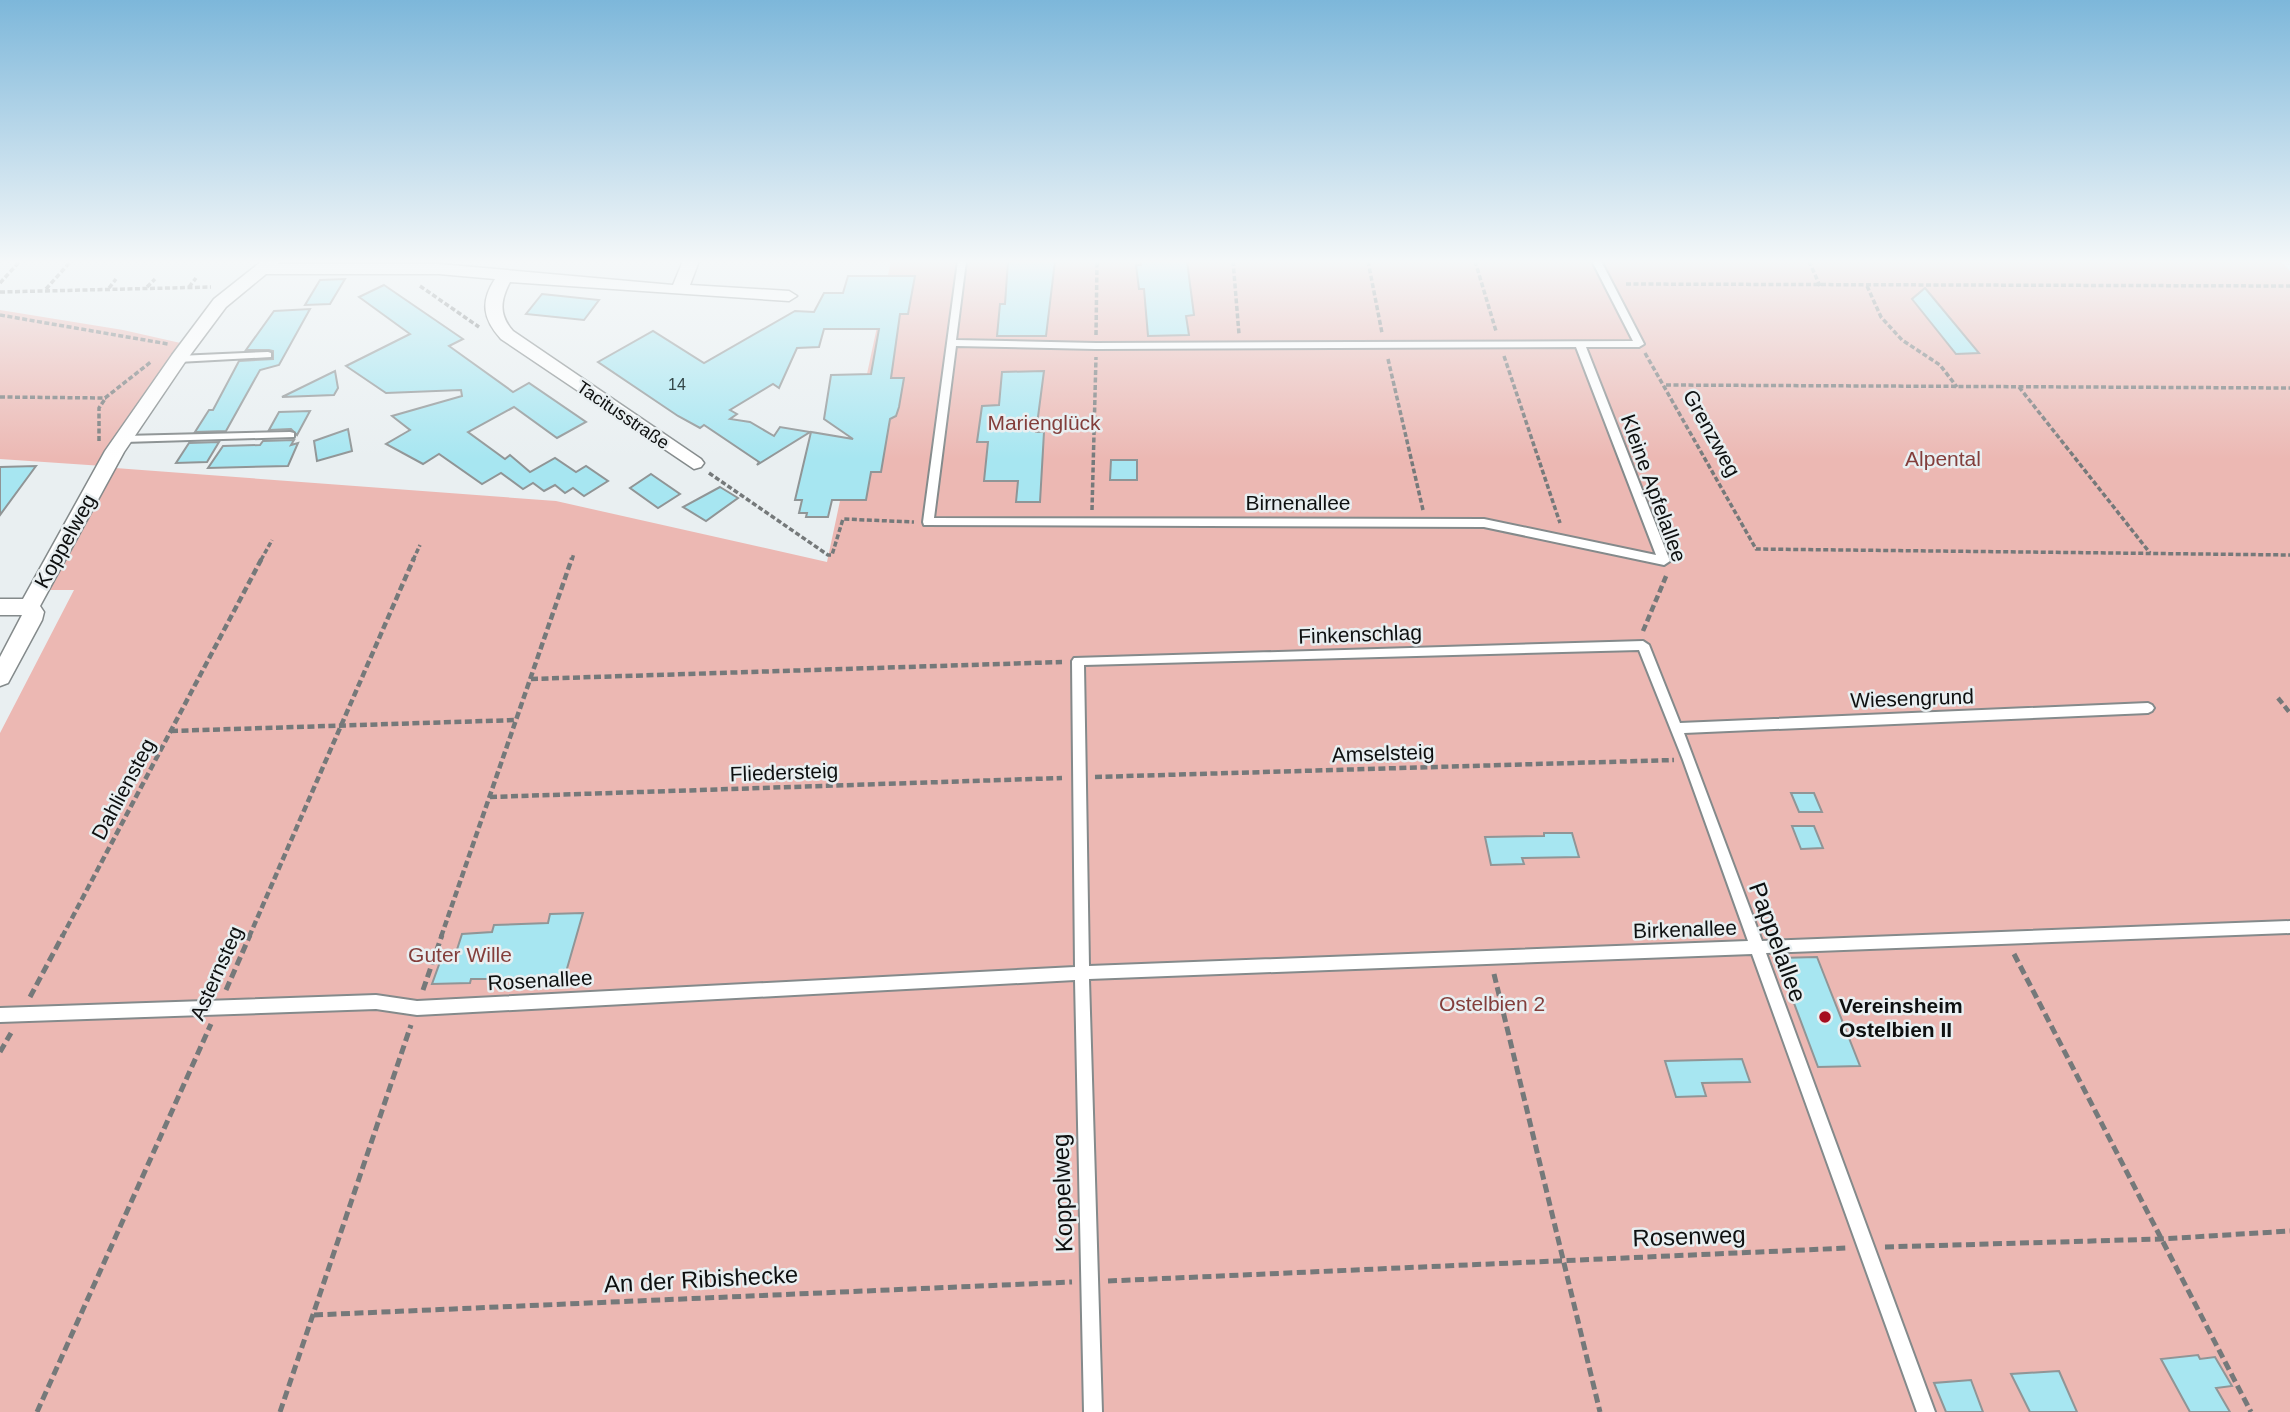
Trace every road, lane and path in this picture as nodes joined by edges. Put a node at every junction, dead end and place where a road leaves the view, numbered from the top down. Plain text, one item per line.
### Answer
1 (68, 327) edge
2 (197, 327) edge
3 (480, 327) edge
4 (500, 327) edge
5 (952, 327) edge
6 (1096, 327) edge
7 (1238, 327) edge
8 (1381, 327) edge
9 (1495, 327) edge
10 (1630, 327) edge
11 (1890, 327) edge
12 (486, 331) dead end
13 (950, 343) junction
14 (1384, 343) junction
15 (1239, 344) junction
16 (1500, 344) junction
17 (1580, 344) junction
18 (1639, 344) junction
19 (1096, 346) junction
20 (171, 355) junction
21 (268, 355) dead end
22 (155, 358) dead end
23 (1665, 385) junction
24 (1957, 387) junction
25 (2019, 387) junction
26 (2290, 388) edge
27 (0, 397) edge
28 (105, 398) junction
29 (290, 435) dead end
30 (124, 439) junction
31 (104, 450) dead end
32 (694, 463) joint
33 (1092, 521) junction
34 (929, 522) junction
35 (1425, 522) junction
36 (272, 540) dead end
37 (1565, 540) junction
38 (420, 545) dead end
39 (574, 553) dead end
40 (2151, 553) junction
41 (2290, 555) edge
42 (1664, 561) junction
43 (0, 607) edge
44 (29, 607) junction
45 (1643, 645) junction
46 (1078, 661) junction
47 (0, 677) edge
48 (531, 678) junction
49 (2278, 698) dead end
50 (2148, 708) dead end
51 (2290, 713) edge
52 (516, 720) junction
53 (343, 727) junction
54 (1677, 728) junction
55 (171, 731) junction
56 (1689, 760) junction
57 (1079, 777) junction
58 (490, 797) junction
59 (2290, 927) edge
60 (2006, 937) junction
61 (1755, 948) junction
62 (1490, 956) junction
63 (1082, 973) junction
64 (219, 1007) junction
65 (417, 1008) junction
66 (21, 1014) junction
67 (0, 1015) edge
68 (0, 1052) edge
69 (2290, 1231) edge
70 (2161, 1239) junction
71 (1865, 1248) junction
72 (1564, 1260) junction
73 (1090, 1281) junction
74 (314, 1315) junction
75 (37, 1412) edge
76 (280, 1412) edge
77 (1093, 1412) edge
78 (1600, 1412) edge
79 (1926, 1412) edge
80 (2250, 1412) edge

1 - 20 path
2 - 20 street
3 - 12 path
4 - 32 street, Tacitusstraße
5 - 13 lane
6 - 19 path
7 - 15 path
8 - 14 path
9 - 16 path
10 - 18 lane
11 - 24 path
13 - 19 lane
13 - 34 lane
14 - 15 lane
14 - 16 lane
14 - 35 path
15 - 19 lane
16 - 17 lane
16 - 37 path
17 - 18 lane
17 - 42 lane, Kleine Apfelallee
18 - 23 path, Grenzweg
19 - 33 path
20 - 21 lane
20 - 30 street, Koppelweg
22 - 28 path
23 - 24 path
23 - 40 path, Grenzweg
24 - 25 path
25 - 26 path
25 - 40 path
27 - 28 path
28 - 31 path
29 - 30 lane
30 - 44 street, Koppelweg
32 - 34 path
33 - 34 lane, Birnenallee
33 - 35 lane, Birnenallee
35 - 37 lane, Birnenallee
36 - 55 path, Dahliensteg
37 - 42 lane, Birnenallee
38 - 53 path, Asternsteg
39 - 48 path
40 - 41 path
42 - 45 path, Kleine Apfelallee
43 - 44 street
44 - 47 street, Koppelweg
45 - 46 lane, Finkenschlag
45 - 54 lane, Pappelallee
46 - 48 path
46 - 57 lane, Koppelweg
48 - 52 path
49 - 51 path
50 - 54 lane, Wiesengrund
52 - 53 path
52 - 58 path
53 - 55 path
53 - 64 path, Asternsteg
54 - 56 lane, Pappelallee
55 - 66 path, Dahliensteg
56 - 57 path, Amselsteig
56 - 61 lane, Pappelallee
57 - 58 path, Fliedersteig
57 - 63 lane, Koppelweg
58 - 65 path
59 - 60 lane, Birkenallee
60 - 61 lane, Birkenallee
60 - 70 path
61 - 62 lane, Birkenallee
61 - 71 lane, Pappelallee
62 - 63 lane, Birkenallee
62 - 72 path
63 - 65 lane, Rosenallee
63 - 73 lane, Koppelweg
64 - 65 lane, Rosenallee
64 - 66 lane, Rosenallee
64 - 75 path, Asternsteg
65 - 74 path
66 - 67 lane, Rosenallee
66 - 68 path, Dahliensteg
69 - 70 path, Rosenweg
70 - 71 path, Rosenweg
70 - 80 path
71 - 72 path, Rosenweg
71 - 79 lane, Pappelallee
72 - 73 path, Rosenweg
72 - 78 path
73 - 74 path, An der Ribishecke
73 - 77 lane, Koppelweg
74 - 76 path

